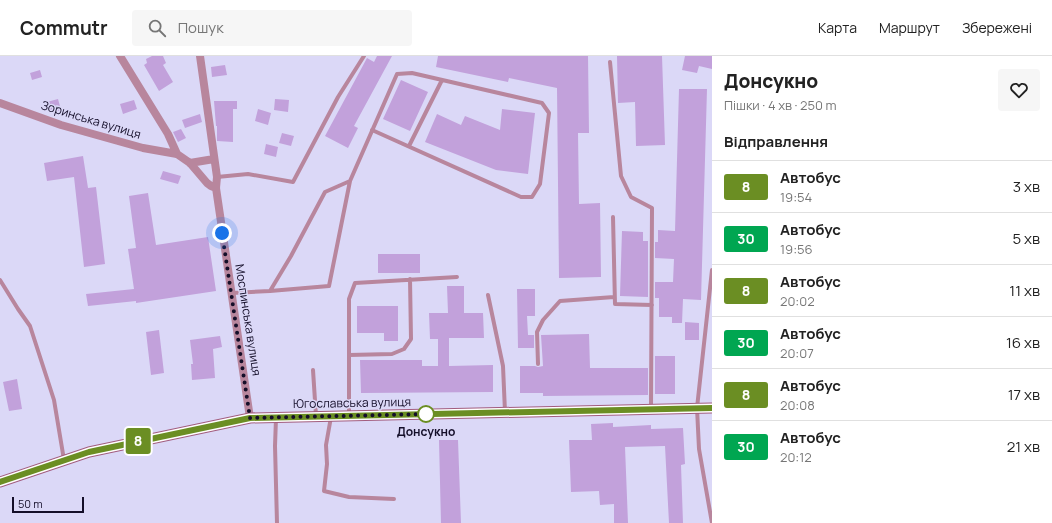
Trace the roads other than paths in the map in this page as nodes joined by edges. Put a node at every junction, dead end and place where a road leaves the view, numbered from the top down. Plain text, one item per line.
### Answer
1 (120, 56) edge
2 (200, 56) edge
3 (364, 56) edge
4 (610, 62) dead end
5 (442, 80) junction
6 (0, 103) edge
7 (372, 130) junction
8 (409, 146) junction
9 (177, 154) junction
10 (214, 159) junction
11 (190, 163) junction
12 (217, 177) junction
13 (350, 180) junction
14 (216, 188) junction
15 (613, 217) dead end
16 (712, 270) edge
17 (457, 277) dead end
18 (410, 279) junction
19 (0, 280) edge
20 (270, 290) junction
21 (232, 293) junction
22 (488, 295) dead end
23 (614, 297) junction
24 (652, 305) junction
25 (712, 310) edge
26 (707, 311) junction
27 (349, 356) junction
28 (538, 364) dead end
29 (313, 370) dead end
30 (697, 408) junction
31 (712, 408) edge
32 (651, 409) junction
33 (505, 412) junction
34 (331, 416) junction
35 (349, 416) junction
36 (316, 417) junction
37 (250, 418) junction
38 (276, 418) junction
39 (64, 460) junction
40 (0, 482) edge
41 (394, 499) dead end
42 (277, 523) edge
43 (712, 523) edge

1 - 9 street
2 - 10 street, Моспинська вулиця
3 - 12 lane
4 - 24 lane
5 - 7 lane
5 - 8 lane
5 - 8 lane
6 - 9 street, Зоринська вулиця
7 - 8 lane
7 - 13 lane
9 - 11 street, Зоринська вулиця
10 - 11 street
10 - 12 street, Моспинська вулиця
11 - 14 street, Зоринська вулиця
12 - 14 street, Моспинська вулиця
13 - 20 lane
13 - 20 lane
14 - 21 street, Моспинська вулиця
15 - 23 lane
16 - 26 lane
17 - 18 lane
18 - 27 lane
18 - 27 lane
19 - 39 lane
20 - 21 lane
21 - 37 street, Моспинська вулиця
22 - 33 lane
23 - 24 lane
23 - 28 lane
24 - 32 lane
25 - 26 lane
26 - 30 lane
27 - 35 lane
29 - 36 lane
30 - 31 main road, Югославська вулиця
30 - 32 main road, Югославська вулиця
30 - 43 lane
32 - 33 main road, Югославська вулиця
33 - 35 main road, Югославська вулиця
34 - 35 main road, Югославська вулиця
34 - 36 main road, Югославська вулиця
34 - 41 lane
36 - 38 main road, Югославська вулиця
37 - 38 main road, Югославська вулиця
37 - 39 main road, Югославська вулиця
38 - 42 lane
39 - 40 main road, Югославська вулиця

